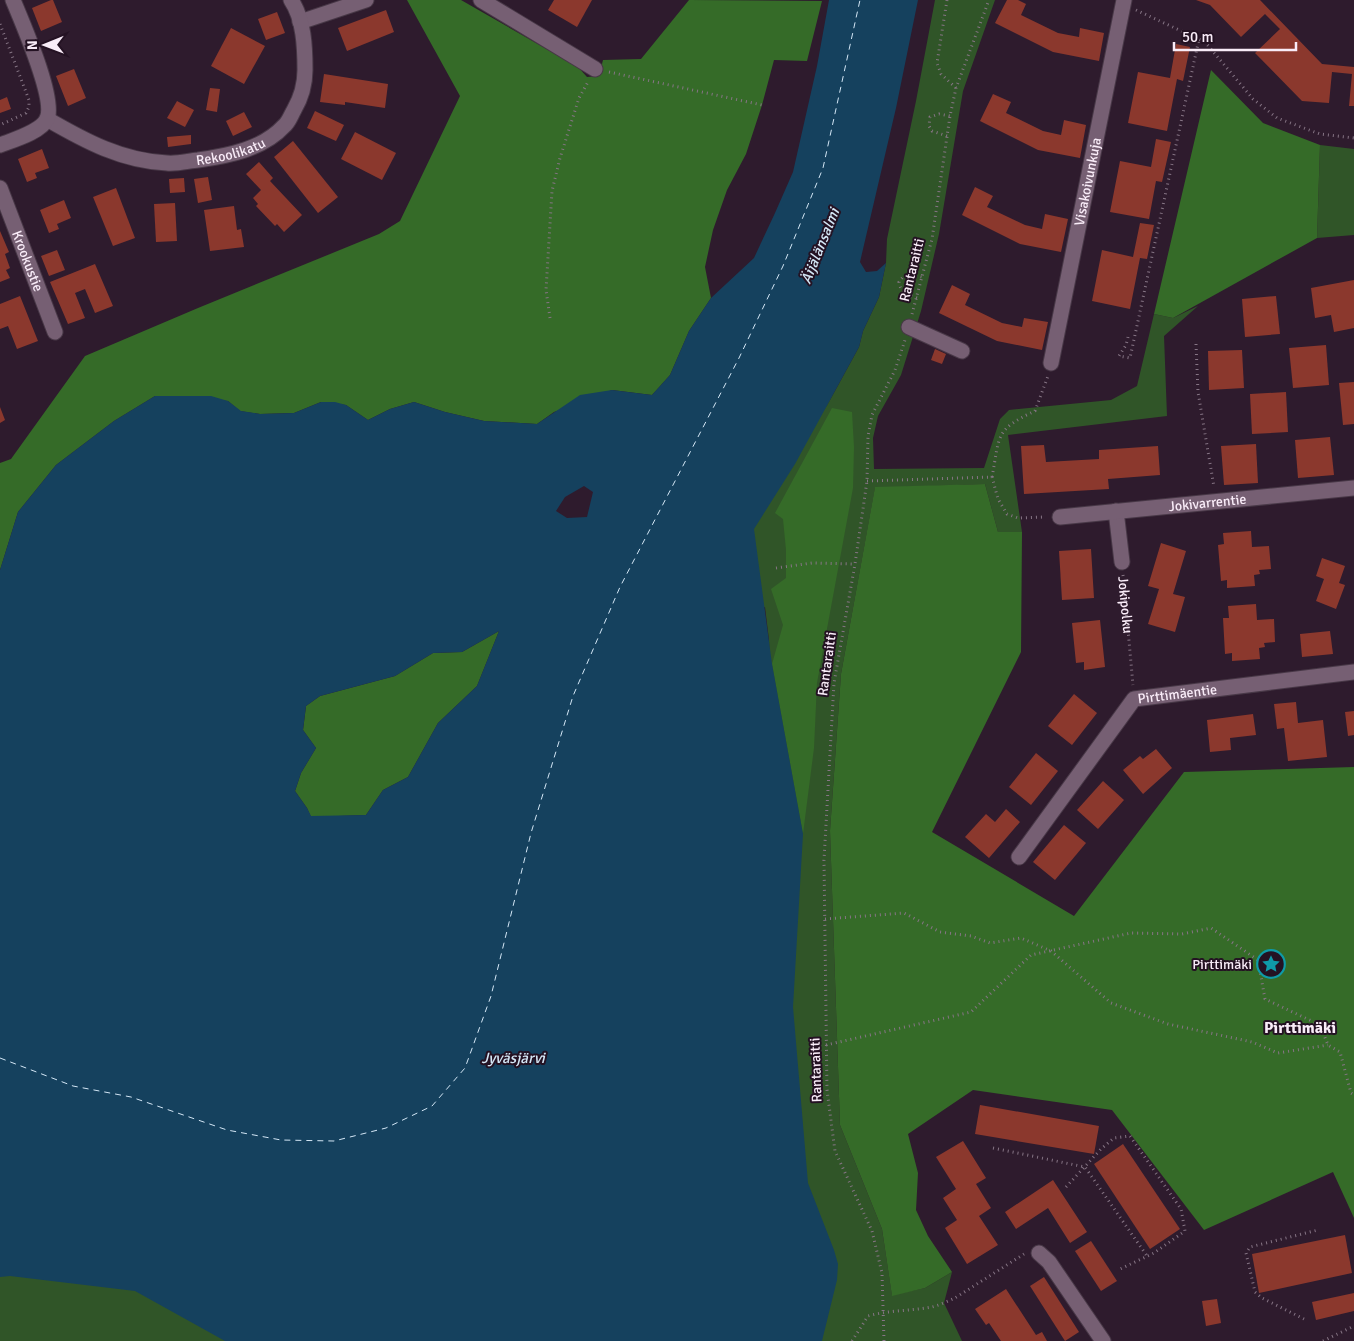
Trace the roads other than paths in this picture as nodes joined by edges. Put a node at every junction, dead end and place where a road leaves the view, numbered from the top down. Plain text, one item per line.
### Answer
1 (13, 0) edge
2 (291, 0) edge
3 (366, 0) edge
4 (481, 0) edge
5 (1124, 3) edge
6 (300, 22) junction
7 (595, 69) road end
8 (47, 119) junction
9 (0, 144) edge
10 (0, 188) edge
11 (909, 327) road end
12 (55, 332) dead end
13 (962, 352) dead end
14 (1051, 363) road end
15 (1354, 488) edge
16 (1116, 511) junction
17 (1060, 517) road end
18 (1122, 562) road end
19 (1354, 672) edge
20 (1019, 857) dead end
21 (1039, 1253) road end
22 (1102, 1341) edge

1 - 8 street
2 - 6 street, Rekoolikatu
3 - 6 street
4 - 7 street
5 - 14 street, Visakoivunkuja
6 - 8 street, Rekoolikatu
8 - 9 street
10 - 12 street, Krookustie
11 - 13 street
15 - 16 street, Jokivarrentie
16 - 17 street, Jokivarrentie
16 - 18 street, Jokipolku
19 - 20 street, Pirttimäentie
21 - 22 street

